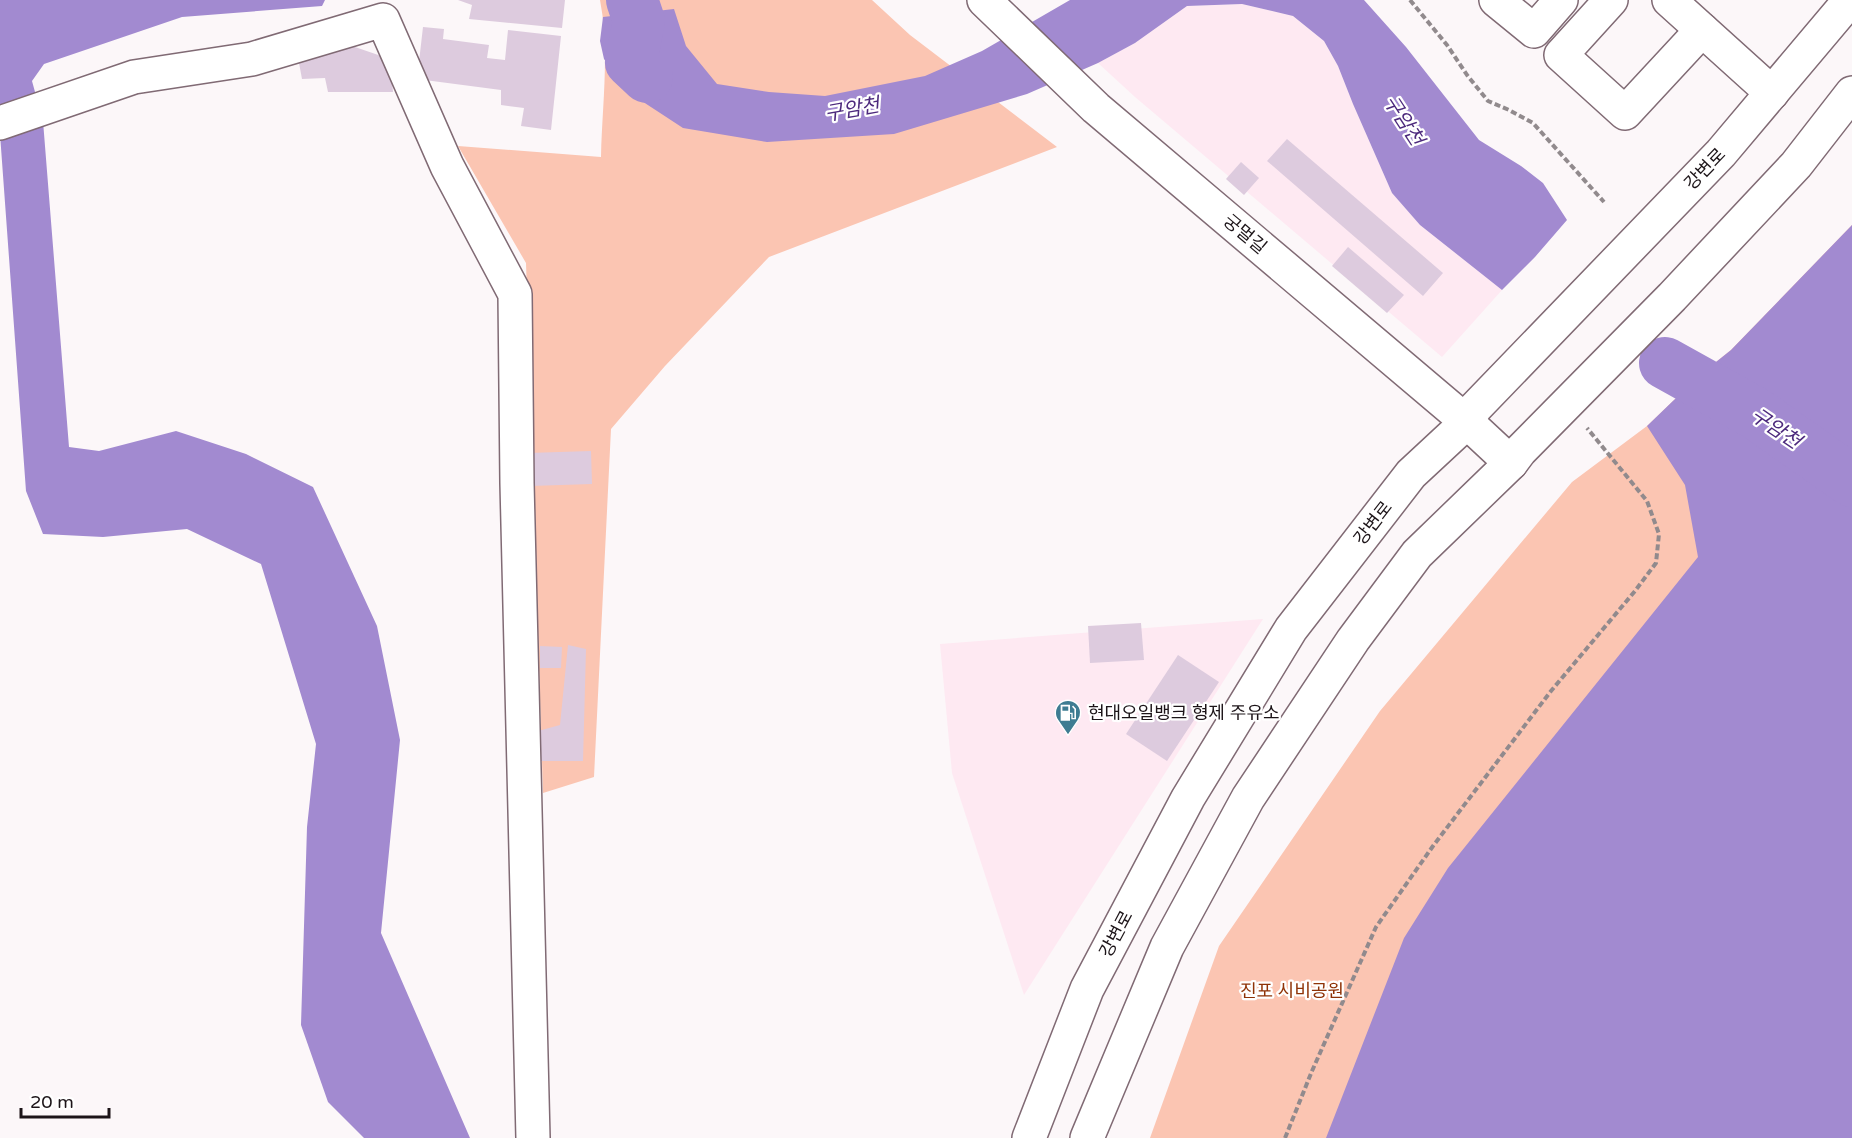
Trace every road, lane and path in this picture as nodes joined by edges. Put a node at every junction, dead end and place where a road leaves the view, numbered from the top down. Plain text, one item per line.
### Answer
1 (984, 0) edge
2 (1410, 0) edge
3 (1496, 0) edge
4 (1561, 0) edge
5 (1611, 0) edge
6 (1669, 0) edge
7 (1850, 0) edge
8 (383, 10) edge
9 (1702, 30) junction
10 (1772, 93) junction
11 (1852, 93) edge
12 (0, 123) edge
13 (1604, 202) dead end
14 (1567, 403) junction
15 (1467, 422) junction
16 (1511, 463) junction
17 (533, 1138) edge
18 (1029, 1138) edge
19 (1087, 1138) edge
20 (1286, 1138) edge

1 - 15 street, 궁멀길
2 - 13 path
3 - 4 street
5 - 9 street
6 - 9 street
7 - 10 street, 강변로
8 - 12 street
8 - 17 street
9 - 10 street
10 - 15 street, 강변로
11 - 14 street
14 - 16 street
14 - 20 path
15 - 16 street, 궁멀길
15 - 18 street, 강변로
16 - 19 street

